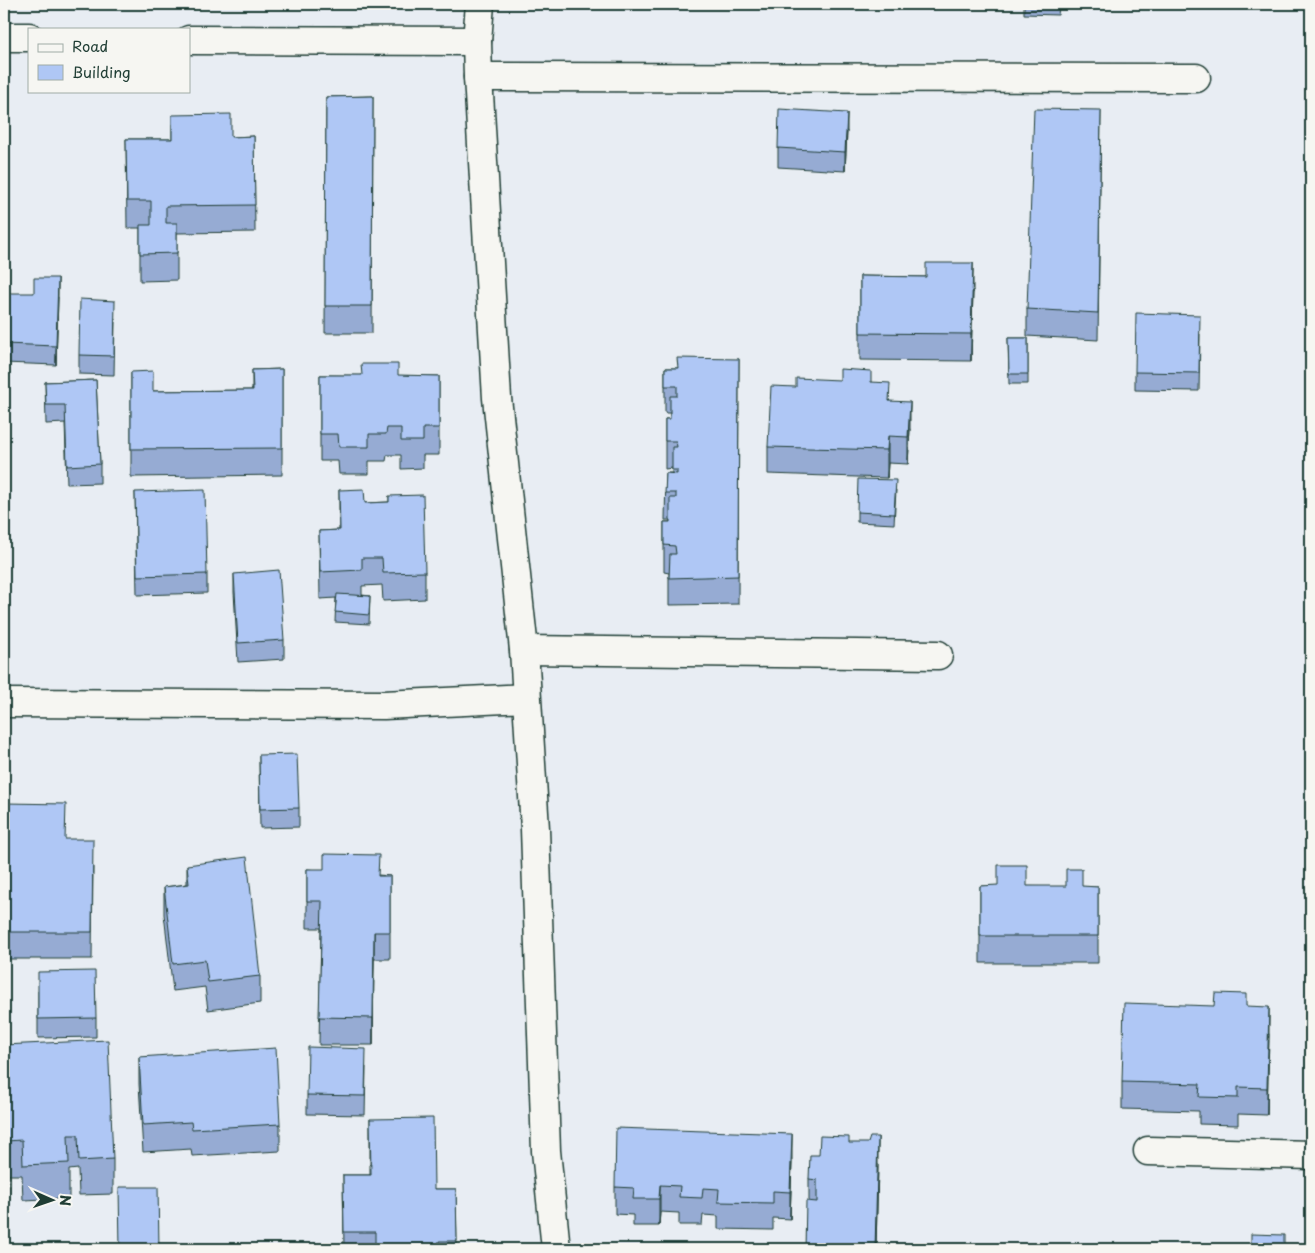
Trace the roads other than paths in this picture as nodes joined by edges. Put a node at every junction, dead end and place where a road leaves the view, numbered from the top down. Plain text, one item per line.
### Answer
1 (480, 4) edge
2 (4, 37) edge
3 (28, 37) edge
4 (190, 40) edge
5 (477, 41) junction
6 (478, 78) junction
7 (1196, 78) dead end
8 (524, 650) junction
9 (938, 656) dead end
10 (526, 698) junction
11 (4, 703) edge
12 (1148, 1151) dead end
13 (1311, 1155) edge
14 (556, 1249) edge

1 - 5 street
2 - 3 street
4 - 5 street
5 - 6 street
6 - 7 street
6 - 8 street
8 - 9 street
8 - 10 street
10 - 11 street
10 - 14 street
12 - 13 street

